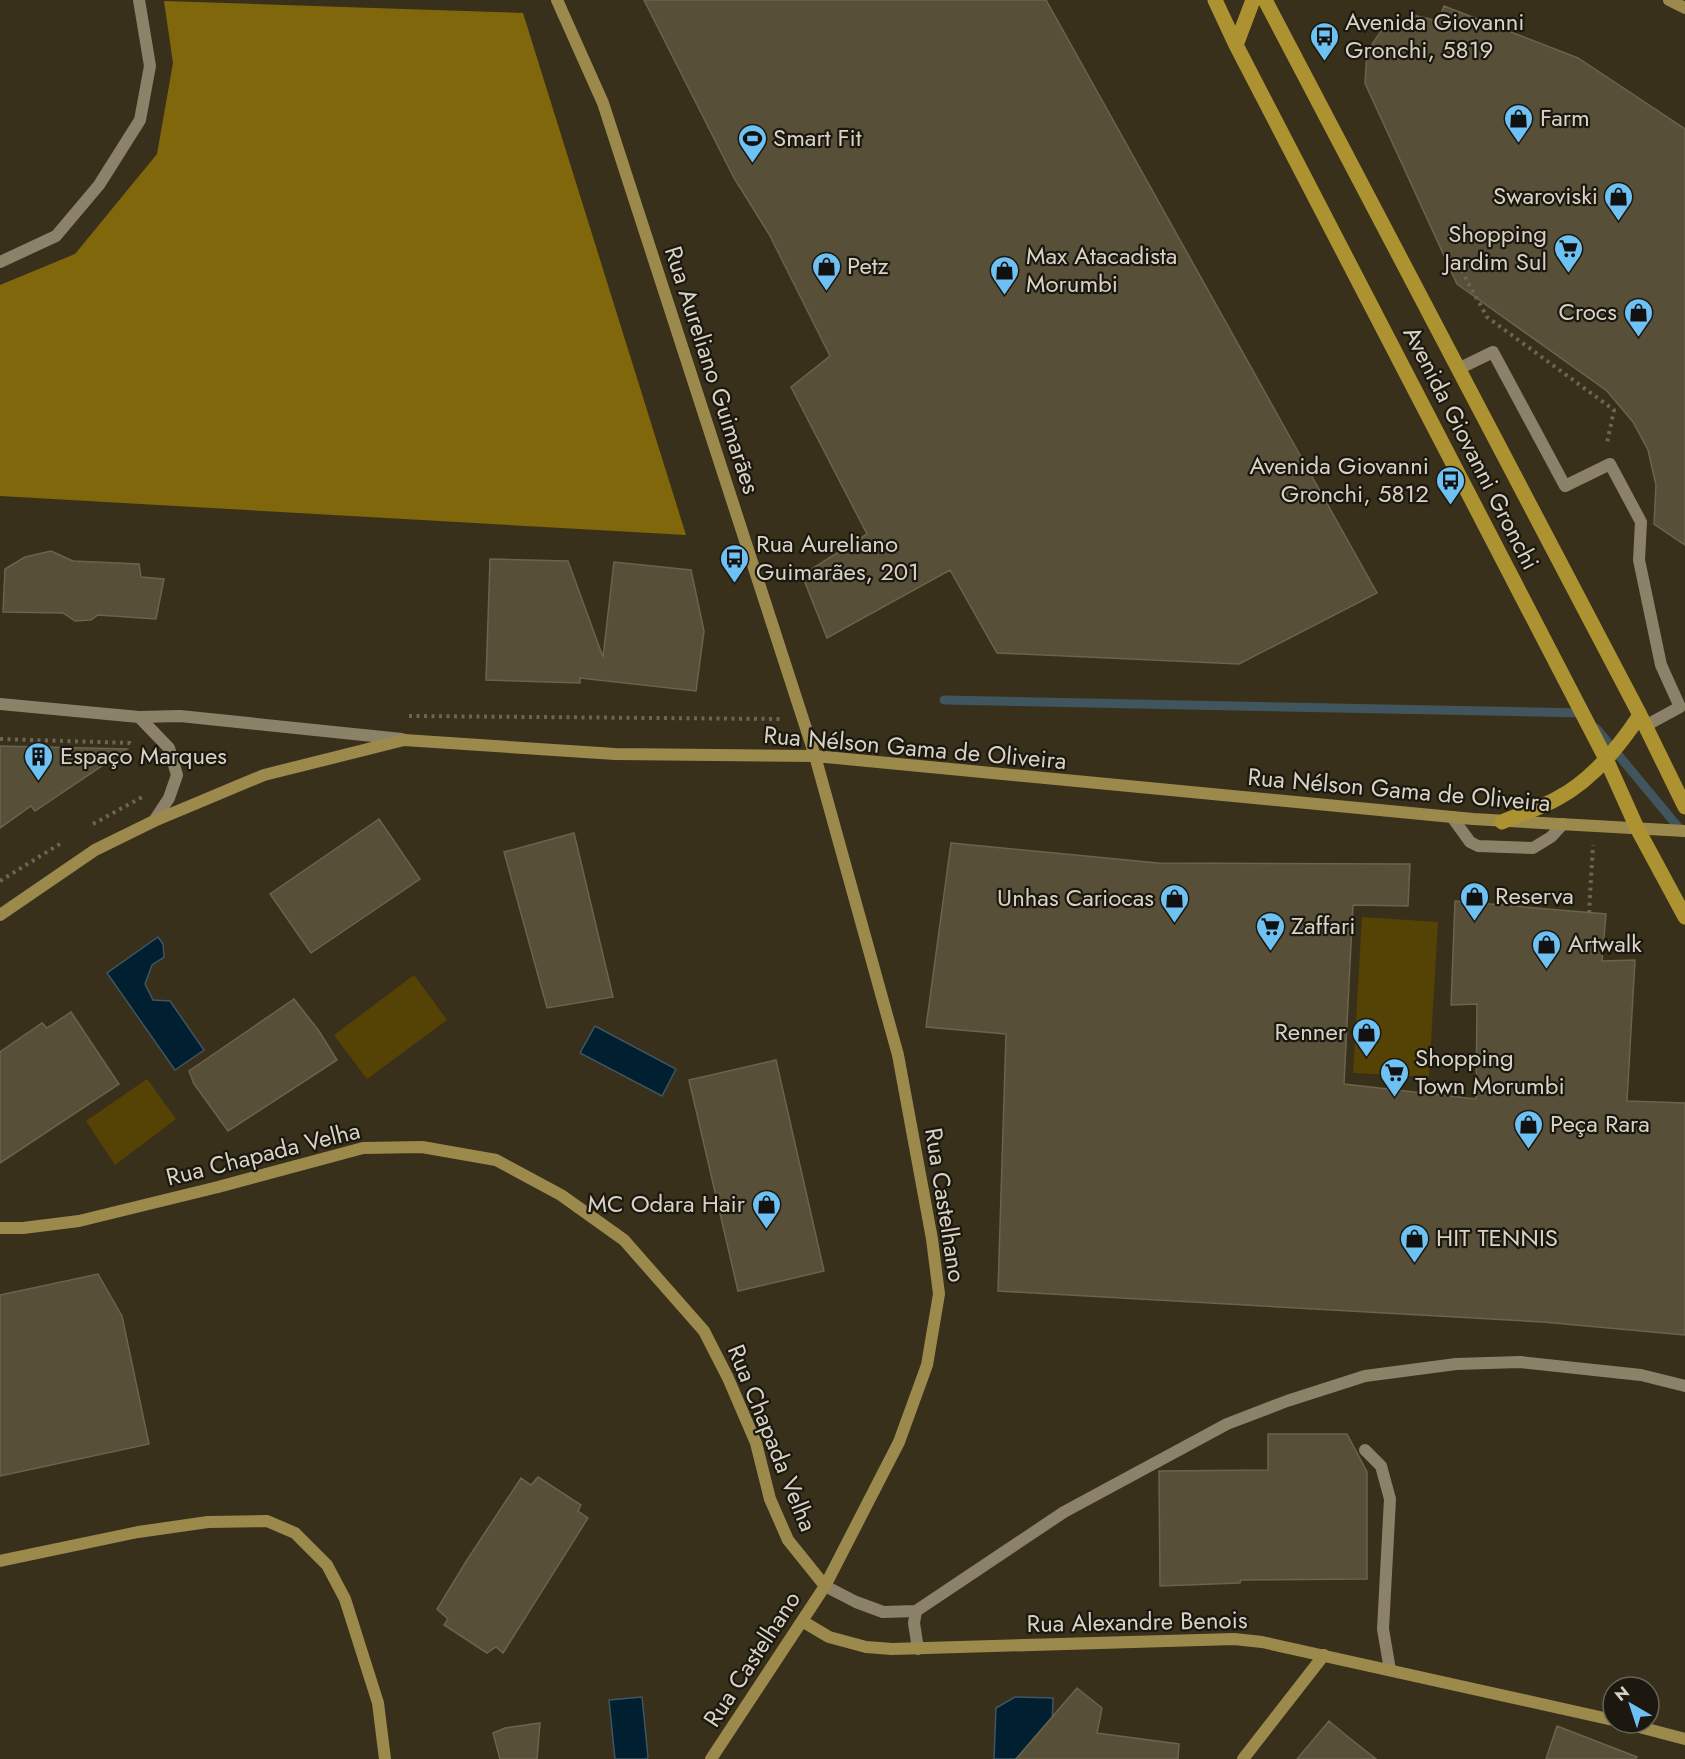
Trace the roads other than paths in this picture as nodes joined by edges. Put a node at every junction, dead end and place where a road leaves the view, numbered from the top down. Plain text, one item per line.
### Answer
1 (139, 0) edge
2 (557, 0) edge
3 (1215, 0) edge
4 (1253, 0) edge
5 (1265, 0) edge
6 (1669, 0) edge
7 (1685, 8) edge
8 (1236, 45) junction
9 (0, 262) edge
10 (1458, 369) junction
11 (0, 704) edge
12 (138, 717) junction
13 (1642, 720) junction
14 (404, 740) junction
15 (815, 756) junction
16 (1606, 759) junction
17 (1685, 807) edge
18 (1452, 817) junction
19 (154, 821) junction
20 (1502, 822) junction
21 (1563, 824) junction
22 (1637, 828) junction
23 (1685, 831) edge
24 (0, 915) edge
25 (1685, 917) edge
26 (0, 1228) edge
27 (1685, 1386) edge
28 (1365, 1450) dead end
29 (0, 1561) edge
30 (825, 1586) junction
31 (916, 1611) junction
32 (802, 1621) junction
33 (918, 1649) junction
34 (1324, 1655) junction
35 (1390, 1670) junction
36 (1601, 1717) edge
37 (1661, 1733) edge
38 (1685, 1739) edge
39 (385, 1759) edge
40 (711, 1759) edge
41 (1243, 1759) edge

1 - 9 street
2 - 15 street, Rua Aureliano Guimarães
3 - 8 main road, Avenida Giovanni Gronchi
4 - 8 main road
5 - 10 main road, Avenida Giovanni Gronchi
6 - 7 street
8 - 16 main road, Avenida Giovanni Gronchi
10 - 13 main road, Avenida Giovanni Gronchi
10 - 13 street
11 - 12 street
12 - 14 street
12 - 19 street
13 - 16 main road
13 - 17 main road, Avenida Giovanni Gronchi
14 - 15 street, Rua Nélson Gama de Oliveira
14 - 19 street, Rua Nélson Gama de Oliveira
15 - 18 street, Rua Nélson Gama de Oliveira
15 - 30 street, Rua Castelhano
16 - 20 main road
16 - 22 main road, Avenida Giovanni Gronchi
18 - 20 street, Rua Nélson Gama de Oliveira
18 - 21 street
19 - 24 street, Rua Nélson Gama de Oliveira
20 - 21 street, Rua Nélson Gama de Oliveira
21 - 22 street, Rua Nélson Gama de Oliveira
22 - 23 street, Rua Nélson Gama de Oliveira
22 - 25 main road, Avenida Giovanni Gronchi
26 - 30 street, Rua Chapada Velha
27 - 31 street
28 - 35 street
29 - 39 street
30 - 31 street, Rua Chapada Velha
30 - 32 street, Rua Castelhano
31 - 33 street
32 - 33 street, Rua Alexandre Benois
32 - 40 street, Rua Castelhano
33 - 34 street, Rua Alexandre Benois
34 - 35 street, Rua Alexandre Benois
34 - 41 street
35 - 36 street, Rua Alexandre Benois
37 - 38 street

